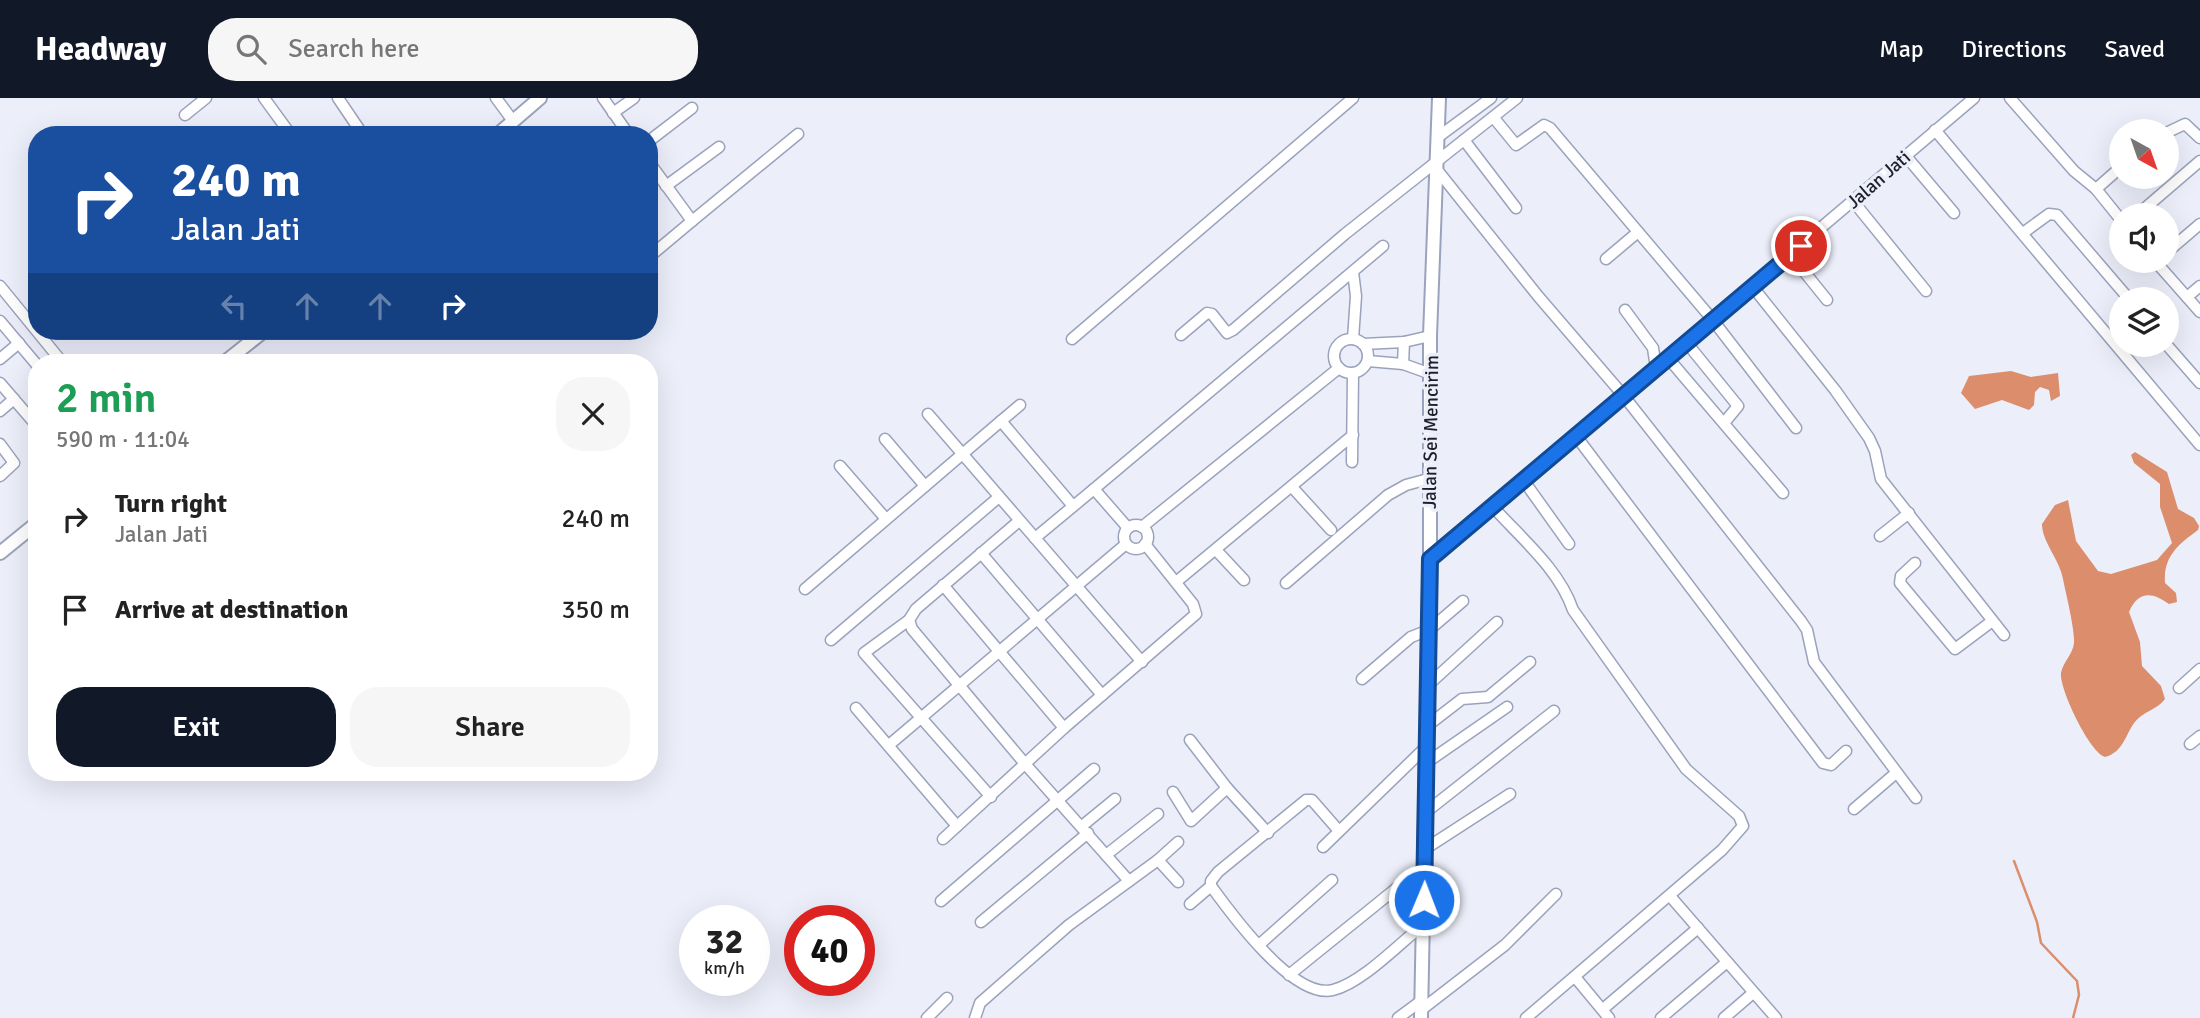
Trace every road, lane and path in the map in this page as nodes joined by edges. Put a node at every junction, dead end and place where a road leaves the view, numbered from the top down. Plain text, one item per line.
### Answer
1 (206, 98) edge
2 (264, 98) edge
3 (338, 98) edge
4 (496, 98) edge
5 (540, 98) edge
6 (603, 98) edge
7 (634, 98) edge
8 (1353, 98) edge
9 (1439, 98) edge
10 (1491, 98) edge
11 (1517, 98) edge
12 (2010, 98) edge
13 (1970, 99) edge
14 (692, 108) dead end
15 (613, 113) junction
16 (185, 115) dead end
17 (1494, 118) junction
18 (513, 121) junction
19 (284, 126) edge
20 (357, 126) edge
21 (507, 126) edge
22 (622, 126) edge
23 (2179, 127) edge
24 (1935, 130) junction
25 (658, 134) edge
26 (798, 134) dead end
27 (1438, 137) junction
28 (2200, 138) edge
29 (1464, 140) junction
30 (719, 147) dead end
31 (1905, 155) junction
32 (2200, 161) edge
33 (1438, 166) junction
34 (658, 175) edge
35 (2109, 178) edge
36 (666, 186) junction
37 (2096, 189) junction
38 (1853, 201) junction
39 (2151, 203) edge
40 (2109, 205) edge
41 (1516, 208) dead end
42 (1954, 213) dead end
43 (692, 221) junction
44 (2200, 224) edge
45 (1638, 232) junction
46 (2023, 233) junction
47 (2179, 242) edge
48 (1383, 246) dead end
49 (658, 249) edge
50 (1790, 254) junction
51 (1606, 259) dead end
52 (1353, 272) junction
53 (2166, 273) edge
54 (0, 286) edge
55 (1752, 286) junction
56 (2200, 286) edge
57 (2119, 287) edge
58 (1926, 291) dead end
59 (2187, 298) junction
60 (1827, 300) dead end
61 (1625, 310) dead end
62 (2200, 312) edge
63 (1712, 319) junction
64 (28, 320) edge
65 (0, 321) edge
66 (1181, 335) dead end
67 (1430, 336) junction
68 (1072, 339) dead end
69 (1353, 339) junction
70 (44, 340) edge
71 (253, 340) edge
72 (1404, 342) junction
73 (1686, 342) junction
74 (19, 343) junction
75 (1363, 344) junction
76 (28, 354) edge
77 (55, 354) edge
78 (235, 354) edge
79 (2177, 357) edge
80 (1668, 358) junction
81 (0, 359) edge
82 (1368, 361) junction
83 (1403, 364) junction
84 (1339, 368) junction
85 (1656, 368) junction
86 (1353, 373) junction
87 (1431, 374) junction
88 (0, 383) edge
89 (2200, 383) edge
90 (1623, 396) junction
91 (14, 399) junction
92 (1020, 405) dead end
93 (0, 411) edge
94 (928, 414) dead end
95 (28, 415) edge
96 (1001, 421) junction
97 (1724, 423) junction
98 (1796, 428) dead end
99 (1353, 435) junction
100 (1576, 436) junction
101 (884, 439) dead end
102 (0, 444) edge
103 (2200, 444) edge
104 (962, 454) junction
105 (1352, 462) dead end
106 (840, 466) dead end
107 (0, 475) edge
108 (1428, 480) junction
109 (1524, 481) junction
110 (925, 486) junction
111 (1292, 487) junction
112 (1094, 489) junction
113 (1783, 493) dead end
114 (999, 497) junction
115 (1073, 506) junction
116 (1493, 507) junction
117 (1909, 513) junction
118 (886, 519) junction
119 (1019, 520) junction
120 (1142, 527) junction
121 (1128, 528) junction
122 (28, 530) edge
123 (1331, 530) dead end
124 (1880, 536) dead end
125 (1035, 538) junction
126 (1126, 544) junction
127 (1145, 544) junction
128 (1569, 544) dead end
129 (1216, 550) junction
130 (0, 553) edge
131 (981, 553) junction
132 (1430, 559) junction
133 (1915, 563) dead end
134 (1244, 580) dead end
135 (1176, 582) junction
136 (1286, 583) dead end
137 (943, 585) junction
138 (1077, 587) junction
139 (805, 589) dead end
140 (1463, 601) dead end
141 (909, 620) junction
142 (1037, 621) junction
143 (1497, 622) dead end
144 (1992, 622) junction
145 (1429, 630) junction
146 (2004, 635) dead end
147 (831, 639) dead end
148 (998, 653) junction
149 (1142, 662) junction
150 (1530, 662) dead end
151 (2200, 669) edge
152 (1362, 679) dead end
153 (960, 685) junction
154 (1427, 686) junction
155 (2179, 688) dead end
156 (1102, 695) junction
157 (1507, 707) dead end
158 (856, 708) dead end
159 (1553, 711) dead end
160 (920, 718) junction
161 (1427, 726) junction
162 (1064, 728) junction
163 (2200, 736) edge
164 (1190, 740) dead end
165 (2190, 744) dead end
166 (889, 745) junction
167 (1426, 747) junction
168 (1846, 751) dead end
169 (1426, 763) junction
170 (1026, 765) junction
171 (1094, 769) dead end
172 (1896, 774) junction
173 (1227, 788) junction
174 (1173, 792) dead end
175 (1510, 793) dead end
176 (991, 797) junction
177 (1057, 799) junction
178 (1115, 799) dead end
179 (1916, 799) dead end
180 (1854, 808) dead end
181 (1426, 812) junction
182 (1158, 814) dead end
183 (957, 826) junction
184 (1085, 829) junction
185 (1339, 831) junction
186 (1268, 833) junction
187 (943, 839) dead end
188 (1178, 842) dead end
189 (1323, 847) dead end
190 (1425, 849) junction
191 (1106, 855) junction
192 (1158, 860) junction
193 (1424, 875) junction
194 (1332, 880) dead end
195 (1129, 881) junction
196 (1178, 882) dead end
197 (1211, 886) junction
198 (1556, 894) dead end
199 (1670, 895) junction
200 (941, 901) dead end
201 (1190, 904) dead end
202 (981, 922) dead end
203 (1424, 924) junction
204 (1698, 928) junction
205 (1260, 944) junction
206 (1727, 962) junction
207 (1289, 975) junction
208 (1575, 977) junction
209 (1753, 993) junction
210 (947, 998) dead end
211 (1538, 1009) junction
212 (1421, 1010) edge
213 (1606, 1014) edge
214 (927, 1018) edge
215 (975, 1018) edge
216 (1398, 1018) edge
217 (1526, 1018) edge
218 (1545, 1018) edge
219 (1661, 1018) edge
220 (1724, 1018) edge
221 (1776, 1018) edge

1 - 16 street
2 - 19 street
3 - 20 street
4 - 18 street
5 - 18 street
6 - 15 street
7 - 15 street
8 - 68 street
9 - 27 street, Jalan Sei Mencirim
10 - 27 street
11 - 17 street
12 - 37 street
13 - 24 street, Jalan Jati
14 - 25 street
15 - 22 street
17 - 29 street
17 - 45 street
18 - 21 street
23 - 28 street
24 - 31 street, Jalan Jati
24 - 46 street
26 - 43 street
27 - 33 street, Jalan Sei Mencirim
29 - 33 street
29 - 41 street
30 - 36 street
31 - 38 street, Jalan Jati
31 - 42 street
32 - 39 street
33 - 66 street
33 - 67 street, Jalan Sei Mencirim
33 - 90 street
34 - 36 street
35 - 37 street
36 - 43 street
37 - 40 street
38 - 50 street, Jalan Jati
38 - 58 street
43 - 49 street
44 - 47 street
45 - 51 street
45 - 63 street
46 - 57 street
46 - 103 street
48 - 52 street
50 - 55 street, Jalan Jati
50 - 60 street
52 - 69 street
52 - 112 street
53 - 59 street
54 - 64 street
55 - 63 street, Jalan Jati
55 - 117 street
56 - 59 street
59 - 62 street
61 - 85 street
63 - 73 street, Jalan Jati
63 - 98 street
65 - 74 street
67 - 72 street
67 - 87 street, Jalan Sei Mencirim
69 - 75 street
69 - 84 street
70 - 77 street
71 - 78 street
72 - 75 street
72 - 83 street
73 - 80 street, Jalan Jati
73 - 97 street
74 - 76 street
74 - 81 street
75 - 82 street
79 - 89 street
80 - 85 street, Jalan Jati
80 - 97 street
82 - 83 street
82 - 86 street
83 - 87 street
84 - 86 street
84 - 120 street
85 - 90 street, Jalan Jati
86 - 99 street
87 - 108 street, Jalan Sei Mencirim
88 - 91 street
90 - 100 street, Jalan Jati
90 - 172 street
91 - 93 street
91 - 95 street
92 - 96 street
94 - 104 street
96 - 104 street
96 - 115 street
97 - 113 street
99 - 105 street
99 - 111 street
100 - 109 street, Jalan Jati
100 - 168 street
101 - 110 street
102 - 107 street
104 - 110 street
104 - 114 street
106 - 118 street
108 - 132 street, Jalan Sei Mencirim
108 - 136 street
109 - 116 street, Jalan Jati
109 - 128 street
110 - 118 street
111 - 123 street
111 - 129 street
112 - 115 street
112 - 121 street
114 - 119 street
114 - 147 street
115 - 125 street
116 - 132 street, Jalan Jati
116 - 199 street
117 - 124 street
117 - 144 street
118 - 139 street
119 - 125 street
119 - 131 street
120 - 121 street
120 - 127 street
121 - 126 street
122 - 130 street
125 - 138 street
126 - 127 street
126 - 138 street
127 - 135 street
129 - 134 street
129 - 135 street
131 - 137 street
131 - 142 street
132 - 145 street, Jalan Sei Mencirim
133 - 144 street
135 - 149 street
137 - 141 street
137 - 148 street
138 - 142 street
138 - 149 street
140 - 145 street
141 - 153 street
141 - 160 street
142 - 148 street
142 - 156 street
143 - 154 street
144 - 146 street
145 - 152 street
145 - 154 street, Jalan Sei Mencirim
148 - 153 street
148 - 162 street
149 - 156 street
150 - 161 street
151 - 155 street
153 - 160 street
153 - 170 street
154 - 161 street, Jalan Sei Mencirim
156 - 162 street
157 - 169 street
158 - 166 street
159 - 181 street
160 - 166 street
160 - 176 street
161 - 167 street, Jalan Sei Mencirim
162 - 170 street
163 - 165 street
164 - 173 street
166 - 183 street
167 - 169 street, Jalan Sei Mencirim
167 - 185 street
169 - 181 street, Jalan Sei Mencirim
170 - 176 street
170 - 177 street
171 - 177 street
172 - 179 street
172 - 180 street
173 - 174 street
173 - 186 street
175 - 190 street
176 - 183 street
177 - 184 street
177 - 200 street
178 - 184 street
181 - 190 street, Jalan Sei Mencirim
182 - 191 street
183 - 187 street
184 - 191 street
184 - 202 street
185 - 186 street
185 - 189 street
186 - 197 street
188 - 192 street
190 - 193 street, Jalan Sei Mencirim
191 - 195 street
192 - 195 street
192 - 196 street
193 - 203 street, Jalan Sei Mencirim
193 - 207 street
194 - 205 street
195 - 215 street
197 - 201 street
197 - 205 street
198 - 212 street
199 - 204 street
199 - 208 street
203 - 207 street
203 - 212 street, Jalan Sei Mencirim
204 - 206 street
204 - 213 street
205 - 207 street
206 - 209 street
206 - 219 street
208 - 211 street
208 - 213 street
209 - 220 street
209 - 221 street
210 - 214 street
211 - 217 street
211 - 218 street
212 - 216 street

